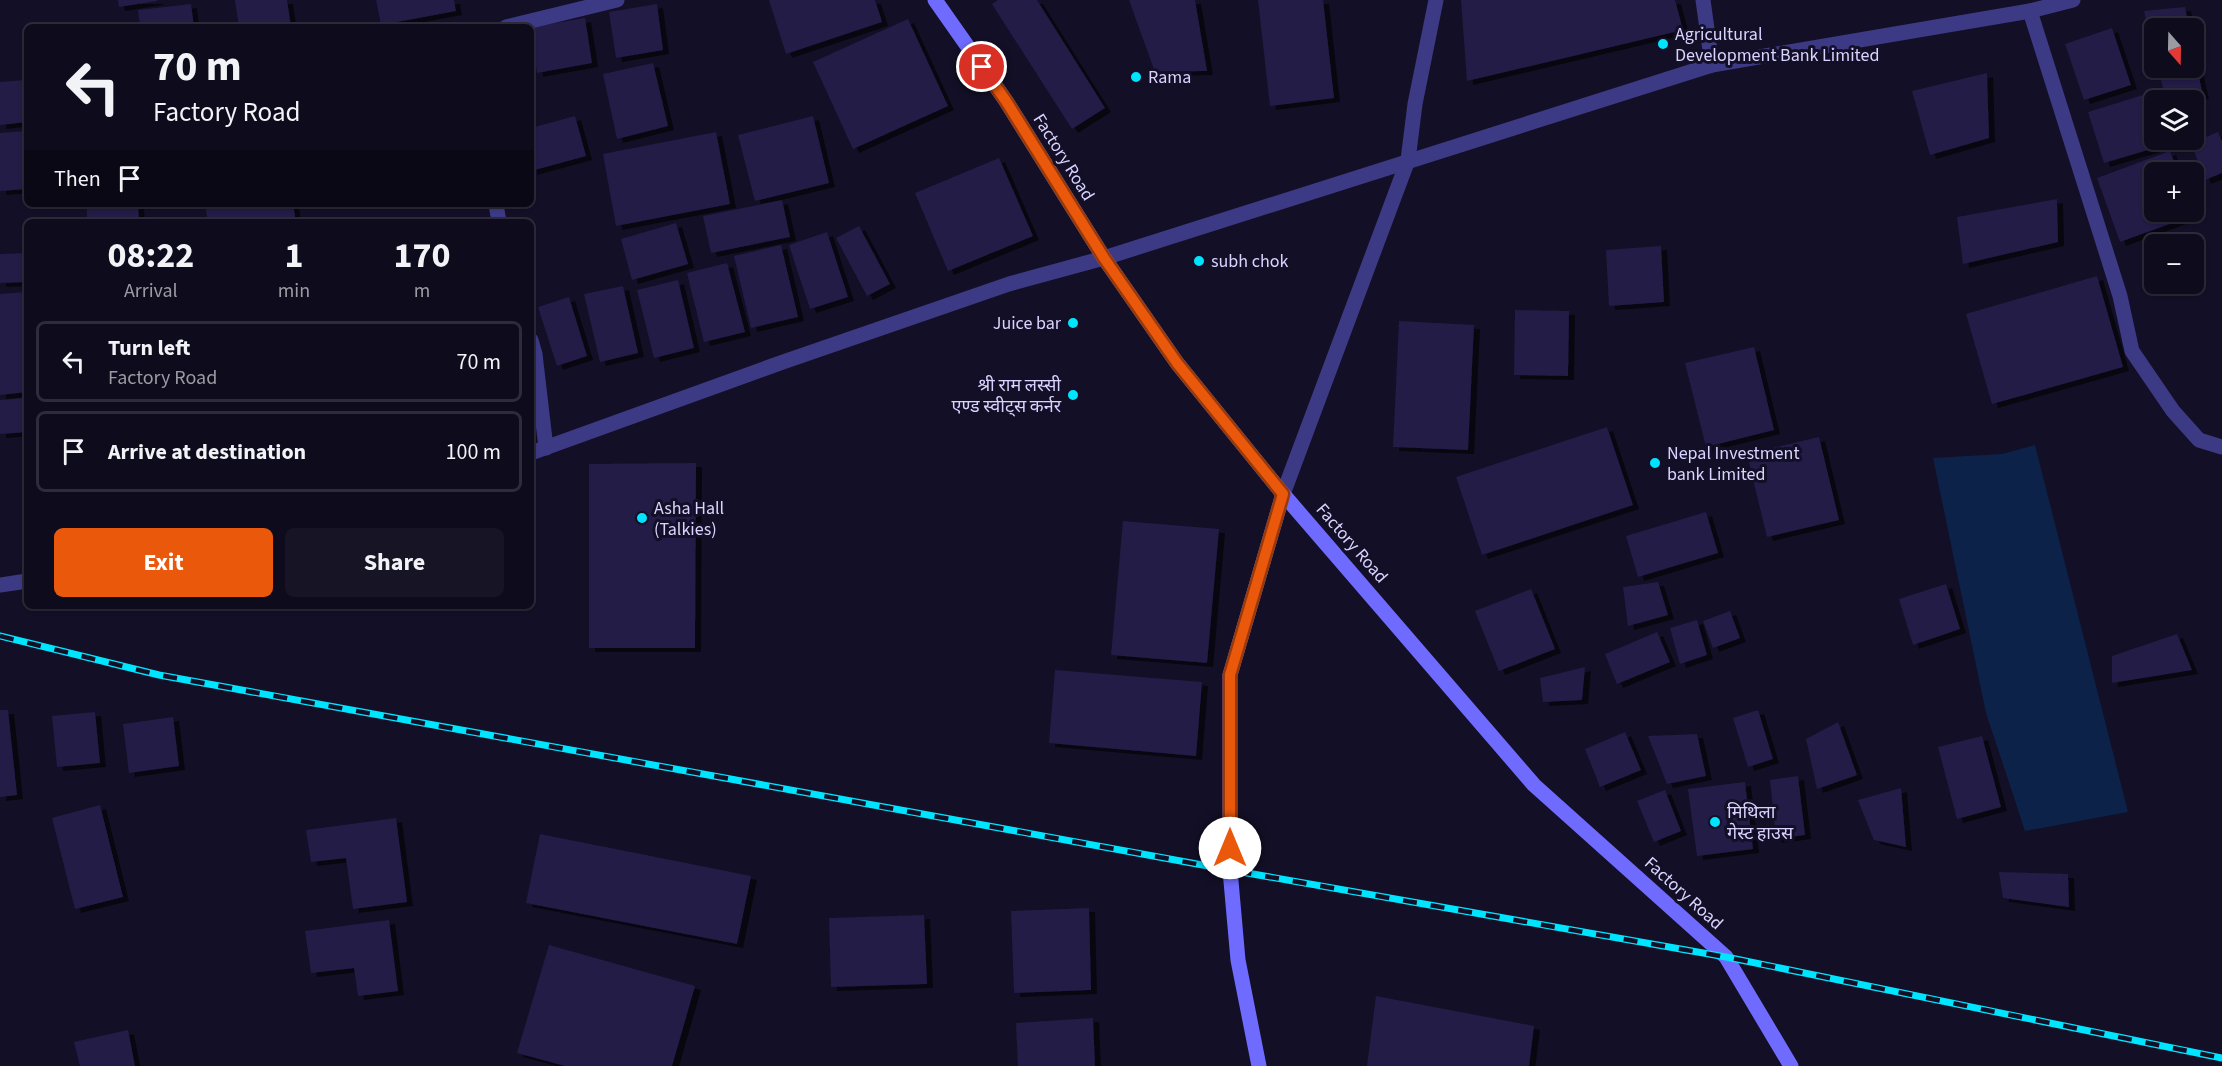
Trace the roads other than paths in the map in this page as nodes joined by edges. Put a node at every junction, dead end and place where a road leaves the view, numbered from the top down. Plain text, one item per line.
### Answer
1 (617, 0) edge
2 (935, 0) edge
3 (1436, 0) edge
4 (1703, 0) edge
5 (2073, 0) edge
6 (2030, 11) junction
7 (518, 24) edge
8 (1712, 65) junction
9 (1408, 160) junction
10 (1104, 258) junction
11 (534, 350) edge
12 (2222, 447) edge
13 (546, 448) junction
14 (534, 452) edge
15 (1283, 494) junction
16 (24, 581) edge
17 (0, 585) edge
18 (1259, 1066) edge
19 (1791, 1066) edge

1 - 7 street
2 - 10 main road, Factory Road
3 - 9 street
4 - 8 street
5 - 6 street
6 - 8 street
6 - 12 street
8 - 9 street
9 - 10 street
9 - 15 street
10 - 13 street
10 - 15 main road, Factory Road
11 - 13 street
13 - 14 street
15 - 18 main road
15 - 19 main road, Factory Road
16 - 17 street

